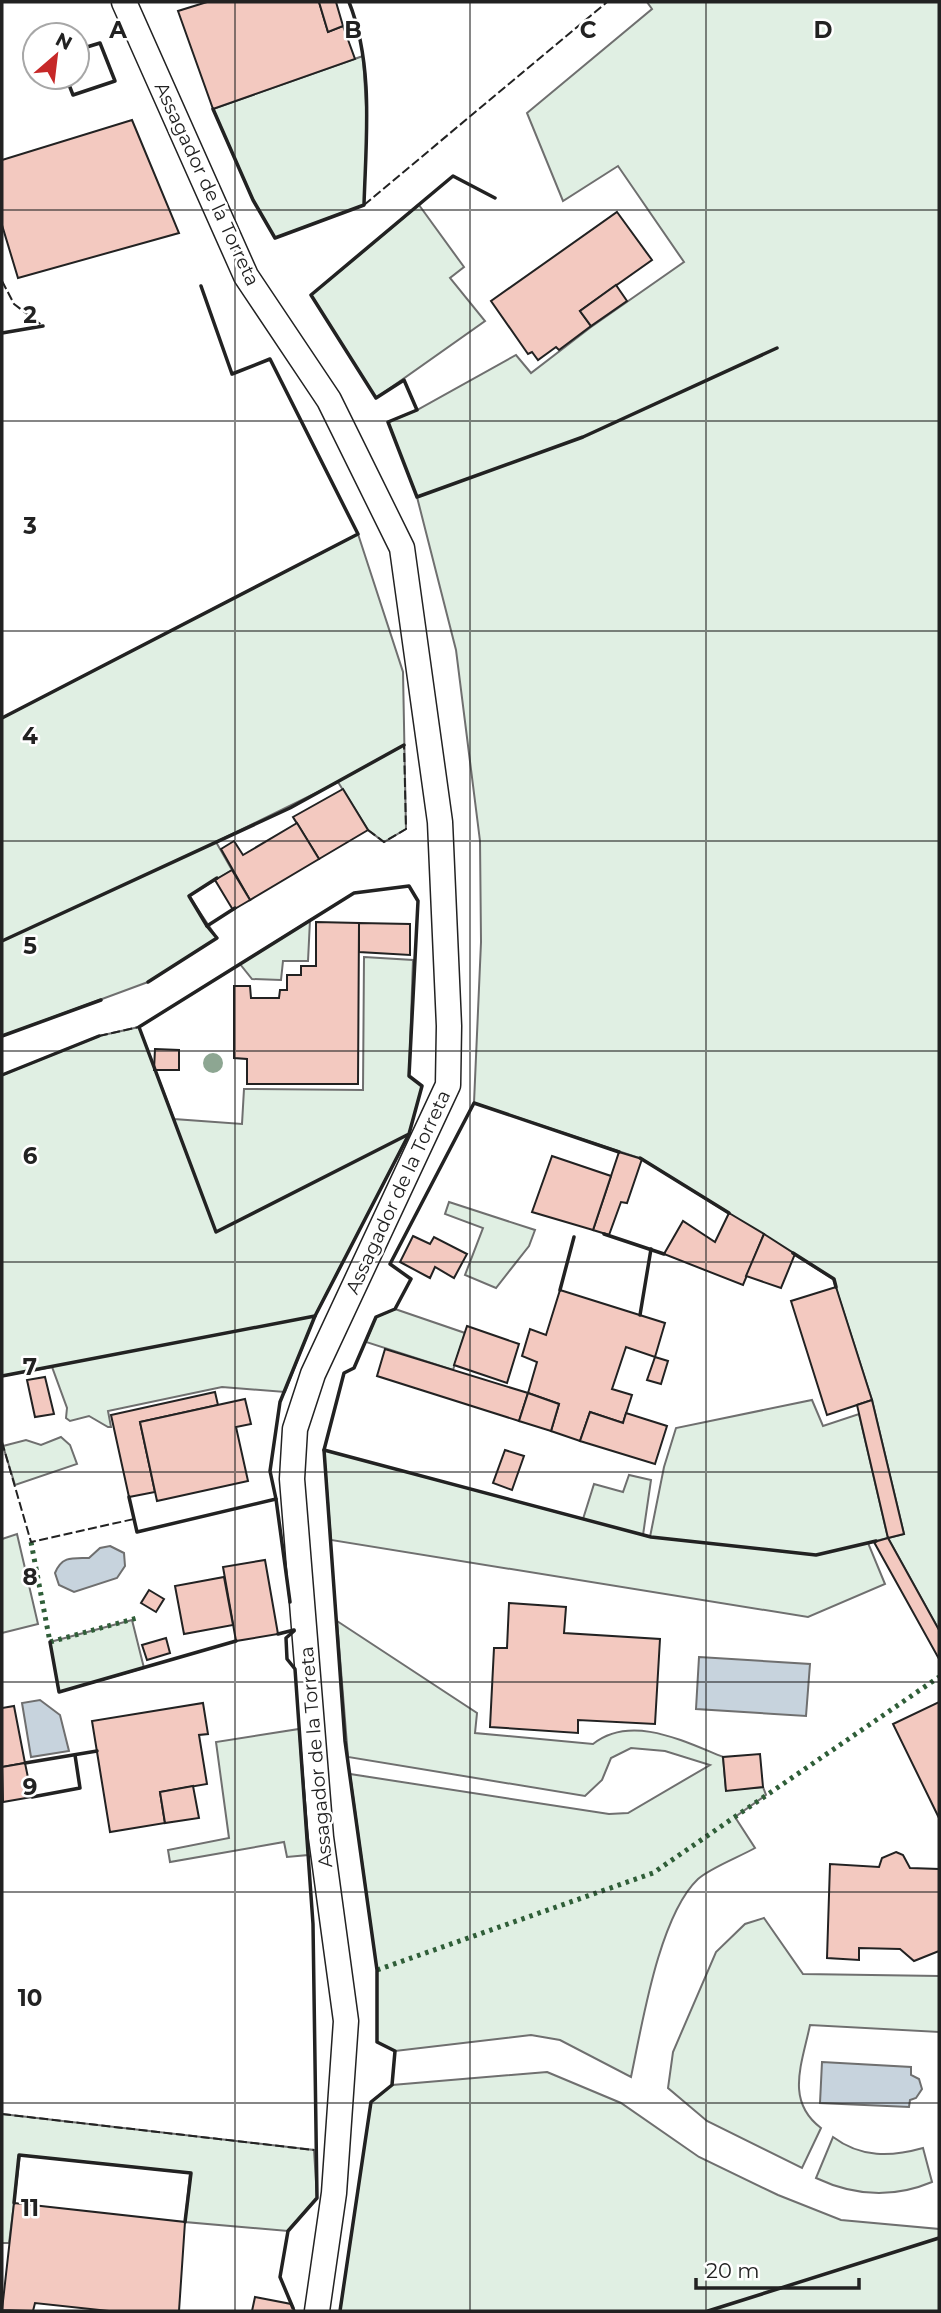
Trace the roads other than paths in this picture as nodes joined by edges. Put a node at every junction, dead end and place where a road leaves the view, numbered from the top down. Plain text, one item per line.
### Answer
1 (124, 2) edge
2 (317, 2311) edge

1 - 2 lane, Assagador de la Torreta

